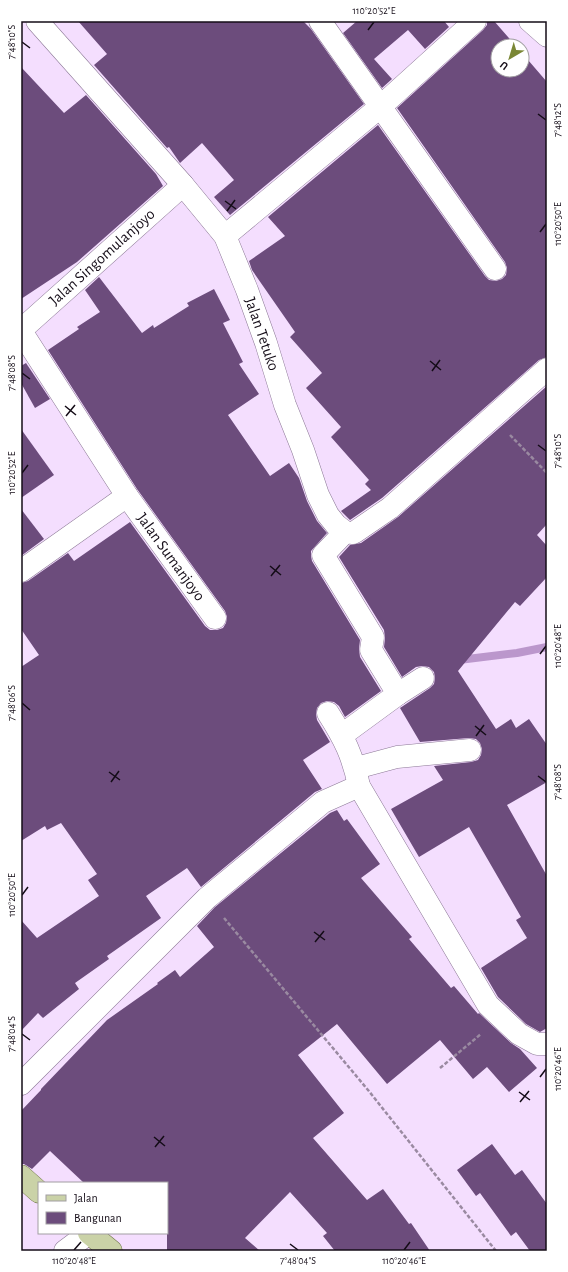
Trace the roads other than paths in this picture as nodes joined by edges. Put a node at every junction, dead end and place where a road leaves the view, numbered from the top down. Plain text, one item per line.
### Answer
1 (320, 21) edge
2 (475, 21) edge
3 (530, 21) edge
4 (42, 26) edge
5 (547, 36) edge
6 (380, 107) junction
7 (183, 185) junction
8 (225, 236) junction
9 (495, 269) dead end
10 (21, 330) edge
11 (547, 369) edge
12 (127, 496) junction
13 (345, 532) junction
14 (21, 571) edge
15 (215, 618) dead end
16 (423, 678) dead end
17 (398, 694) junction
18 (328, 713) dead end
19 (470, 750) dead end
20 (352, 760) junction
21 (547, 1044) edge
22 (21, 1084) edge
23 (21, 1176) edge
24 (38, 1191) edge
25 (88, 1234) edge
26 (90, 1234) edge
27 (65, 1251) edge
28 (111, 1251) edge

1 - 6 street
2 - 6 street
3 - 5 street
4 - 7 street, Jalan Tetuko
6 - 8 street
6 - 9 street
7 - 8 street, Jalan Tetuko
7 - 10 street, Jalan Singomulanjoyo
8 - 13 street, Jalan Tetuko
10 - 12 street, Jalan Sumanjoyo
11 - 13 street
12 - 14 street
12 - 15 street, Jalan Sumanjoyo
13 - 17 street
16 - 17 street
17 - 20 street
18 - 20 street
19 - 20 street
20 - 21 street
20 - 22 street
23 - 24 main road
25 - 27 street
26 - 28 main road

